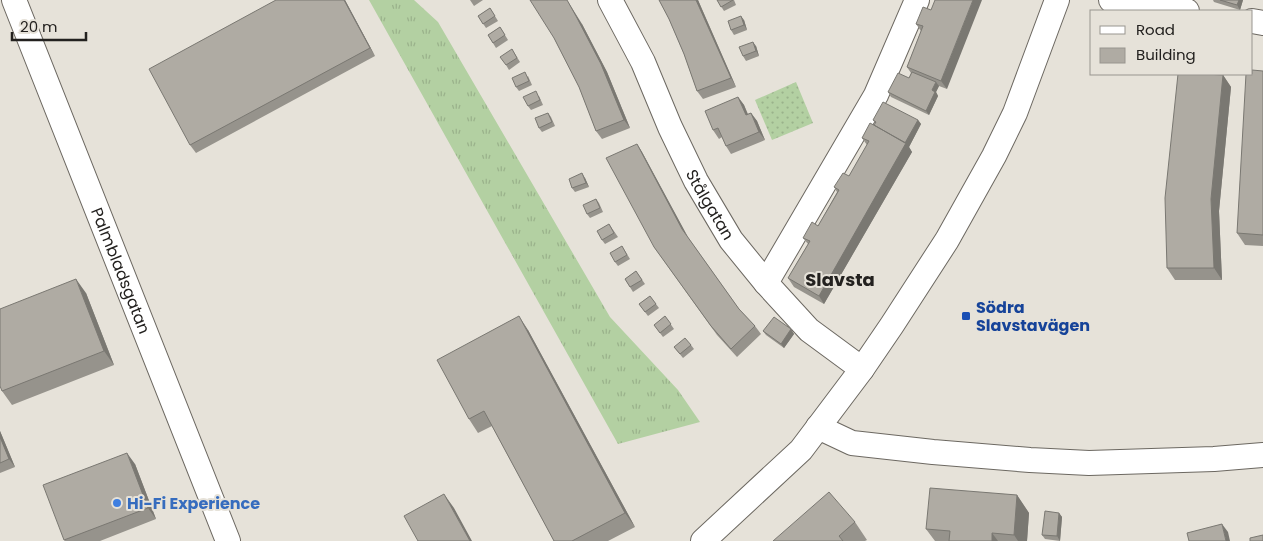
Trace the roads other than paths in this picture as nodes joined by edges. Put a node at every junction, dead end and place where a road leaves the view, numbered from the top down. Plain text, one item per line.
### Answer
1 (14, 0) edge
2 (610, 0) edge
3 (917, 0) edge
4 (1056, 0) edge
5 (1111, 0) edge
6 (1180, 10) edge
7 (766, 283) junction
8 (862, 369) junction
9 (818, 427) junction
10 (1263, 455) edge
11 (228, 541) edge
12 (703, 541) edge

1 - 11 street, Palmbladsgatan
2 - 7 street, Stålgatan
3 - 7 street
4 - 8 street
5 - 6 street
7 - 8 street, Stålgatan
8 - 9 street
9 - 10 street
9 - 12 street

